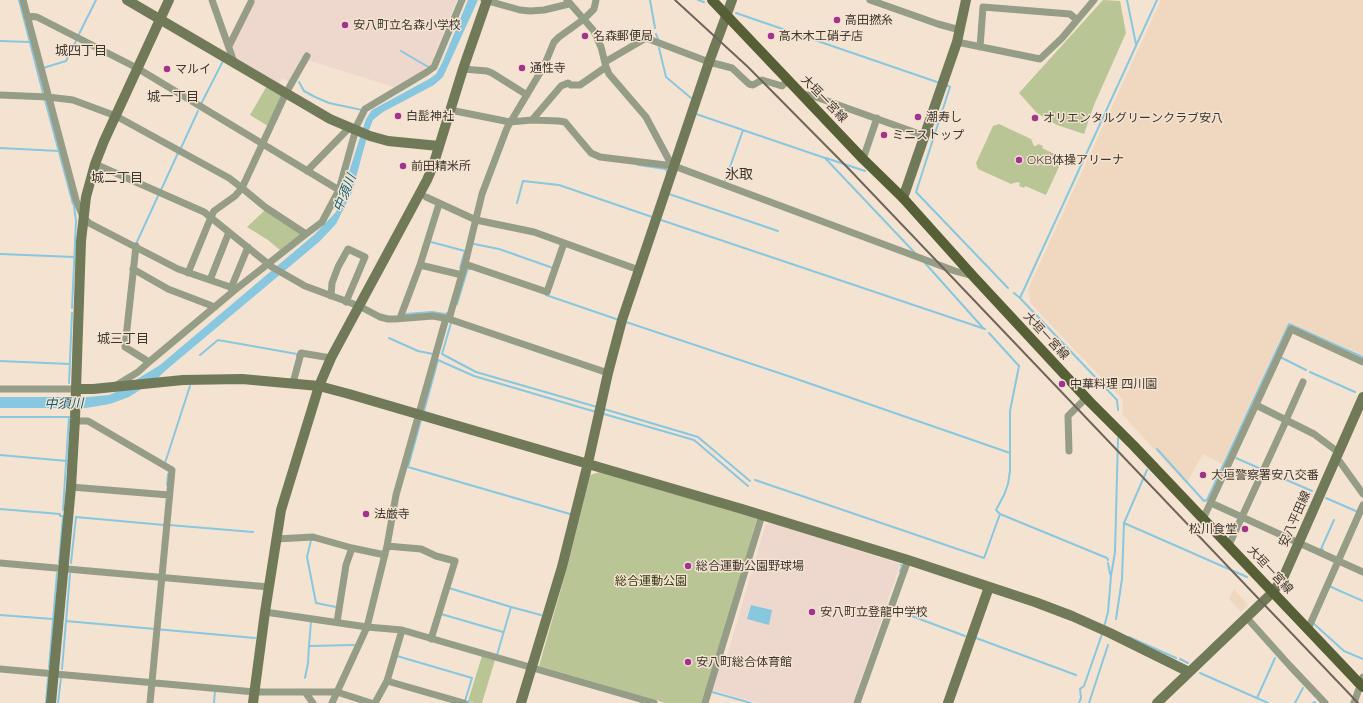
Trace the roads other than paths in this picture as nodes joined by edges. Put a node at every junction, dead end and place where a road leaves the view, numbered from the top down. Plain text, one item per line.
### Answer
1 (23, 0) edge
2 (127, 0) edge
3 (169, 0) edge
4 (212, 0) edge
5 (462, 0) edge
6 (486, 0) edge
7 (596, 0) edge
8 (712, 0) edge
9 (732, 0) edge
10 (870, 0) edge
11 (966, 0) edge
12 (1094, 0) edge
13 (251, 2) dead end
14 (568, 2) edge
15 (726, 15) junction
16 (27, 16) junction
17 (160, 19) junction
18 (584, 19) junction
19 (1077, 20) junction
20 (960, 30) junction
21 (957, 42) junction
22 (229, 46) junction
23 (980, 47) junction
24 (307, 56) dead end
25 (234, 62) junction
26 (709, 62) junction
27 (605, 65) junction
28 (137, 68) junction
29 (463, 69) junction
30 (788, 80) junction
31 (286, 93) junction
32 (802, 94) junction
33 (0, 95) edge
34 (527, 95) junction
35 (48, 97) junction
36 (450, 110) junction
37 (116, 116) junction
38 (877, 118) junction
39 (532, 120) junction
40 (510, 122) junction
41 (355, 130) junction
42 (925, 136) junction
43 (262, 144) junction
44 (439, 146) junction
45 (863, 159) junction
46 (95, 164) junction
47 (674, 166) junction
48 (307, 171) junction
49 (427, 180) junction
50 (242, 188) junction
51 (339, 190) junction
52 (426, 197) junction
53 (903, 198) junction
54 (414, 203) junction
55 (439, 204) junction
56 (211, 216) junction
57 (83, 217) junction
58 (476, 220) junction
59 (229, 232) junction
60 (306, 234) junction
61 (564, 243) junction
62 (136, 246) junction
63 (248, 247) junction
64 (465, 264) junction
65 (271, 265) junction
66 (420, 265) junction
67 (134, 269) junction
68 (639, 270) junction
69 (188, 273) junction
70 (462, 275) junction
71 (973, 276) junction
72 (210, 280) junction
73 (233, 288) junction
74 (331, 296) junction
75 (346, 302) junction
76 (359, 306) junction
77 (214, 307) junction
78 (400, 318) junction
79 (448, 318) junction
80 (331, 358) junction
81 (149, 362) junction
82 (1363, 362) edge
83 (138, 372) junction
84 (608, 373) junction
85 (1303, 382) dead end
86 (293, 383) junction
87 (140, 384) junction
88 (319, 386) junction
89 (114, 387) junction
90 (0, 389) edge
91 (76, 392) junction
92 (1363, 397) edge
93 (1086, 398) junction
94 (1256, 405) junction
95 (419, 414) junction
96 (1286, 420) junction
97 (75, 421) junction
98 (1069, 451) dead end
99 (1336, 456) junction
100 (588, 463) junction
101 (71, 487) junction
102 (1363, 494) edge
103 (169, 495) junction
104 (1211, 503) junction
105 (1363, 505) edge
106 (762, 515) junction
107 (1242, 517) junction
108 (1203, 519) junction
109 (276, 539) junction
110 (1298, 542) junction
111 (1229, 545) junction
112 (387, 546) junction
113 (352, 548) junction
114 (385, 555) junction
115 (908, 560) junction
116 (1338, 561) junction
117 (0, 563) edge
118 (64, 568) junction
119 (1363, 572) edge
120 (161, 577) junction
121 (269, 587) junction
122 (989, 587) junction
123 (1273, 592) junction
124 (265, 612) junction
125 (1247, 618) junction
126 (337, 622) junction
127 (367, 626) junction
128 (1308, 629) junction
129 (402, 630) junction
130 (431, 639) junction
131 (532, 668) junction
132 (0, 669) edge
133 (1189, 672) junction
134 (54, 674) junction
135 (387, 681) junction
136 (152, 682) junction
137 (1362, 682) edge
138 (255, 692) junction
139 (305, 692) junction
140 (337, 692) junction
141 (52, 703) edge
142 (150, 703) edge
143 (253, 703) edge
144 (313, 703) edge
145 (332, 703) edge
146 (371, 703) edge
147 (375, 703) edge
148 (464, 703) edge
149 (521, 703) edge
150 (654, 703) edge
151 (705, 703) edge
152 (857, 703) edge
153 (948, 703) edge
154 (1158, 703) edge
155 (1325, 703) edge
156 (1354, 703) edge

1 - 16 street
2 - 17 street
3 - 17 street
4 - 22 street
5 - 41 street
6 - 14 street
6 - 29 street
7 - 18 street
8 - 15 main road, 大垣一宮線
9 - 15 street
10 - 20 street
11 - 20 street
12 - 19 street
13 - 22 street
14 - 18 street
15 - 26 street
15 - 30 main road, 大垣一宮線
16 - 28 street
16 - 35 street
17 - 25 street
17 - 28 street
18 - 27 street
18 - 34 street
19 - 23 street
19 - 23 street
20 - 21 street
21 - 23 street
21 - 42 street
22 - 25 street
24 - 31 street
25 - 31 street
26 - 27 street
26 - 30 street
26 - 47 street
27 - 39 street
27 - 47 street
28 - 37 street
28 - 43 street
29 - 34 street
29 - 36 street
30 - 32 main road, 大垣一宮線
31 - 41 street
31 - 43 street
32 - 38 street
32 - 45 main road, 大垣一宮線
33 - 35 street
34 - 40 street
35 - 37 street
35 - 57 street
36 - 40 street
36 - 44 street
37 - 46 street
37 - 50 street
38 - 42 street
38 - 45 street
39 - 40 street
39 - 47 street
40 - 58 street
41 - 44 street
41 - 48 street
41 - 51 street
42 - 53 street
43 - 48 street
43 - 50 street
44 - 49 street
45 - 53 main road, 大垣一宮線
46 - 56 street
46 - 57 street
47 - 68 street
47 - 71 street
48 - 51 street
49 - 52 street
49 - 54 street
50 - 56 street
50 - 60 street
51 - 60 street
52 - 54 street
52 - 55 street
53 - 71 main road, 大垣一宮線
54 - 76 street
55 - 58 street
55 - 66 street
56 - 59 street
56 - 69 street
57 - 62 street
57 - 91 street
58 - 61 street
58 - 64 street
59 - 63 street
59 - 72 street
60 - 65 street
61 - 64 street
61 - 68 street
62 - 67 street
62 - 69 street
63 - 65 street
63 - 73 street
64 - 70 street
65 - 73 street
65 - 74 street
66 - 70 street
66 - 78 street
67 - 77 street
67 - 81 street
68 - 84 street
69 - 72 street
70 - 79 street
71 - 93 main road, 大垣一宮線
72 - 73 street
73 - 77 street
74 - 75 street
74 - 75 street
75 - 76 street
76 - 78 street
76 - 80 street
77 - 81 street
78 - 79 street
79 - 84 street
79 - 95 street
80 - 86 street
80 - 88 street
81 - 83 street
82 - 94 street
83 - 87 street
83 - 89 street
84 - 100 street
85 - 96 street
86 - 87 street
86 - 88 street
87 - 89 street
88 - 95 street
88 - 109 street
89 - 91 street
90 - 91 street
91 - 97 street
92 - 99 street, 安八平田線
93 - 98 street
93 - 108 main road, 大垣一宮線
94 - 96 street
94 - 104 street
95 - 100 street
95 - 112 street
96 - 99 street
96 - 107 street
97 - 101 street
97 - 103 street
99 - 102 street
99 - 110 street, 安八平田線
100 - 106 street
100 - 131 street
101 - 103 street
101 - 118 street
103 - 120 street
104 - 107 street
104 - 108 street
105 - 116 street
106 - 115 street
106 - 151 street
107 - 110 street
107 - 111 street
108 - 111 main road, 大垣一宮線
109 - 113 street
109 - 121 street
110 - 116 street
110 - 123 street, 安八平田線
111 - 123 main road, 大垣一宮線
112 - 114 street
112 - 130 street
113 - 114 street
113 - 126 street
114 - 127 street
115 - 122 street
115 - 152 street
116 - 119 street
116 - 128 street
117 - 118 street
118 - 120 street
118 - 134 street
120 - 121 street
120 - 136 street
121 - 124 street
122 - 133 street
122 - 153 street
123 - 125 street, 安八平田線
123 - 128 main road, 大垣一宮線
124 - 126 street
124 - 138 street
125 - 133 street, 安八平田線
125 - 155 street
126 - 127 street
127 - 129 street
127 - 140 street
128 - 137 main road, 大垣一宮線
129 - 130 street
129 - 135 street
130 - 131 street
131 - 149 street
131 - 150 street
132 - 134 street
133 - 154 street, 安八平田線
134 - 136 street
134 - 141 street
135 - 147 street
135 - 148 street
136 - 138 street
136 - 142 street
137 - 156 street
138 - 139 street
138 - 143 street
139 - 140 street
139 - 144 street
140 - 145 street
140 - 146 street

